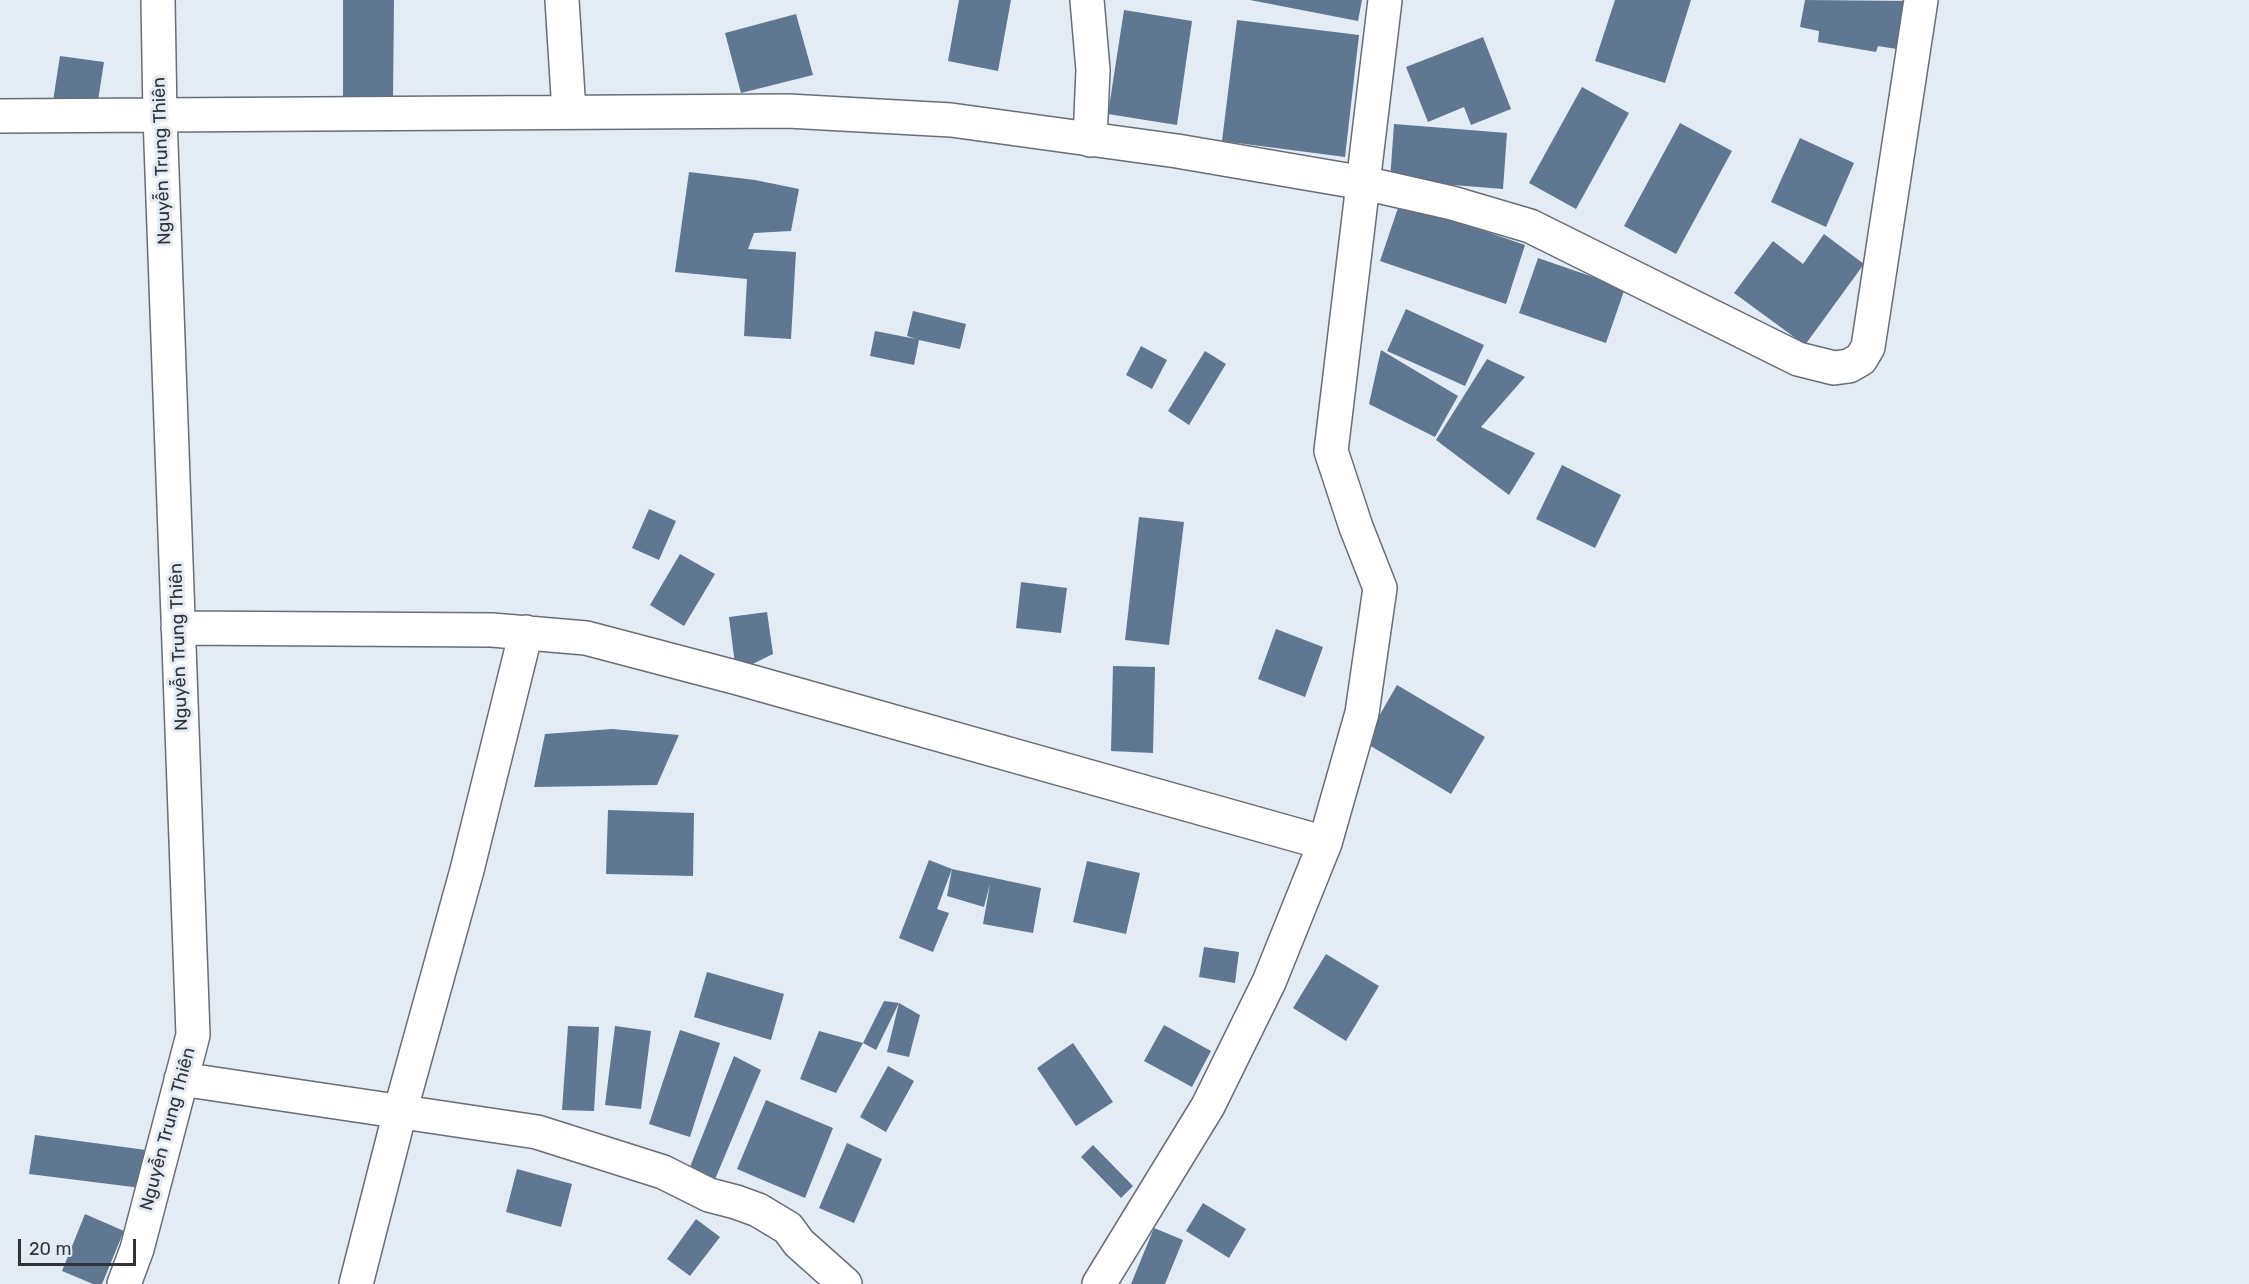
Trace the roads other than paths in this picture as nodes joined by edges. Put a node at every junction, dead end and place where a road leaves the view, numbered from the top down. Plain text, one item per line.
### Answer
1 (158, 0) edge
2 (562, 0) edge
3 (1087, 0) edge
4 (1385, 0) edge
5 (1921, 0) edge
6 (569, 112) junction
7 (0, 116) edge
8 (160, 116) junction
9 (1090, 140) junction
10 (1364, 183) junction
11 (178, 628) junction
12 (526, 632) junction
13 (1326, 843) junction
14 (181, 1079) junction
15 (400, 1112) junction
16 (133, 1281) edge
17 (356, 1284) edge
18 (845, 1284) edge
19 (1099, 1284) edge

1 - 8 street, Nguyễn Trung Thiên
2 - 6 street
3 - 9 street
4 - 10 street
5 - 10 street
6 - 8 street
6 - 9 street
7 - 8 street
8 - 11 street, Nguyễn Trung Thiên
9 - 10 street
10 - 13 street
11 - 12 street
11 - 14 street, Nguyễn Trung Thiên
12 - 13 street
12 - 15 street
13 - 19 street
14 - 15 street
14 - 16 street, Nguyễn Trung Thiên
15 - 17 street
15 - 18 street

